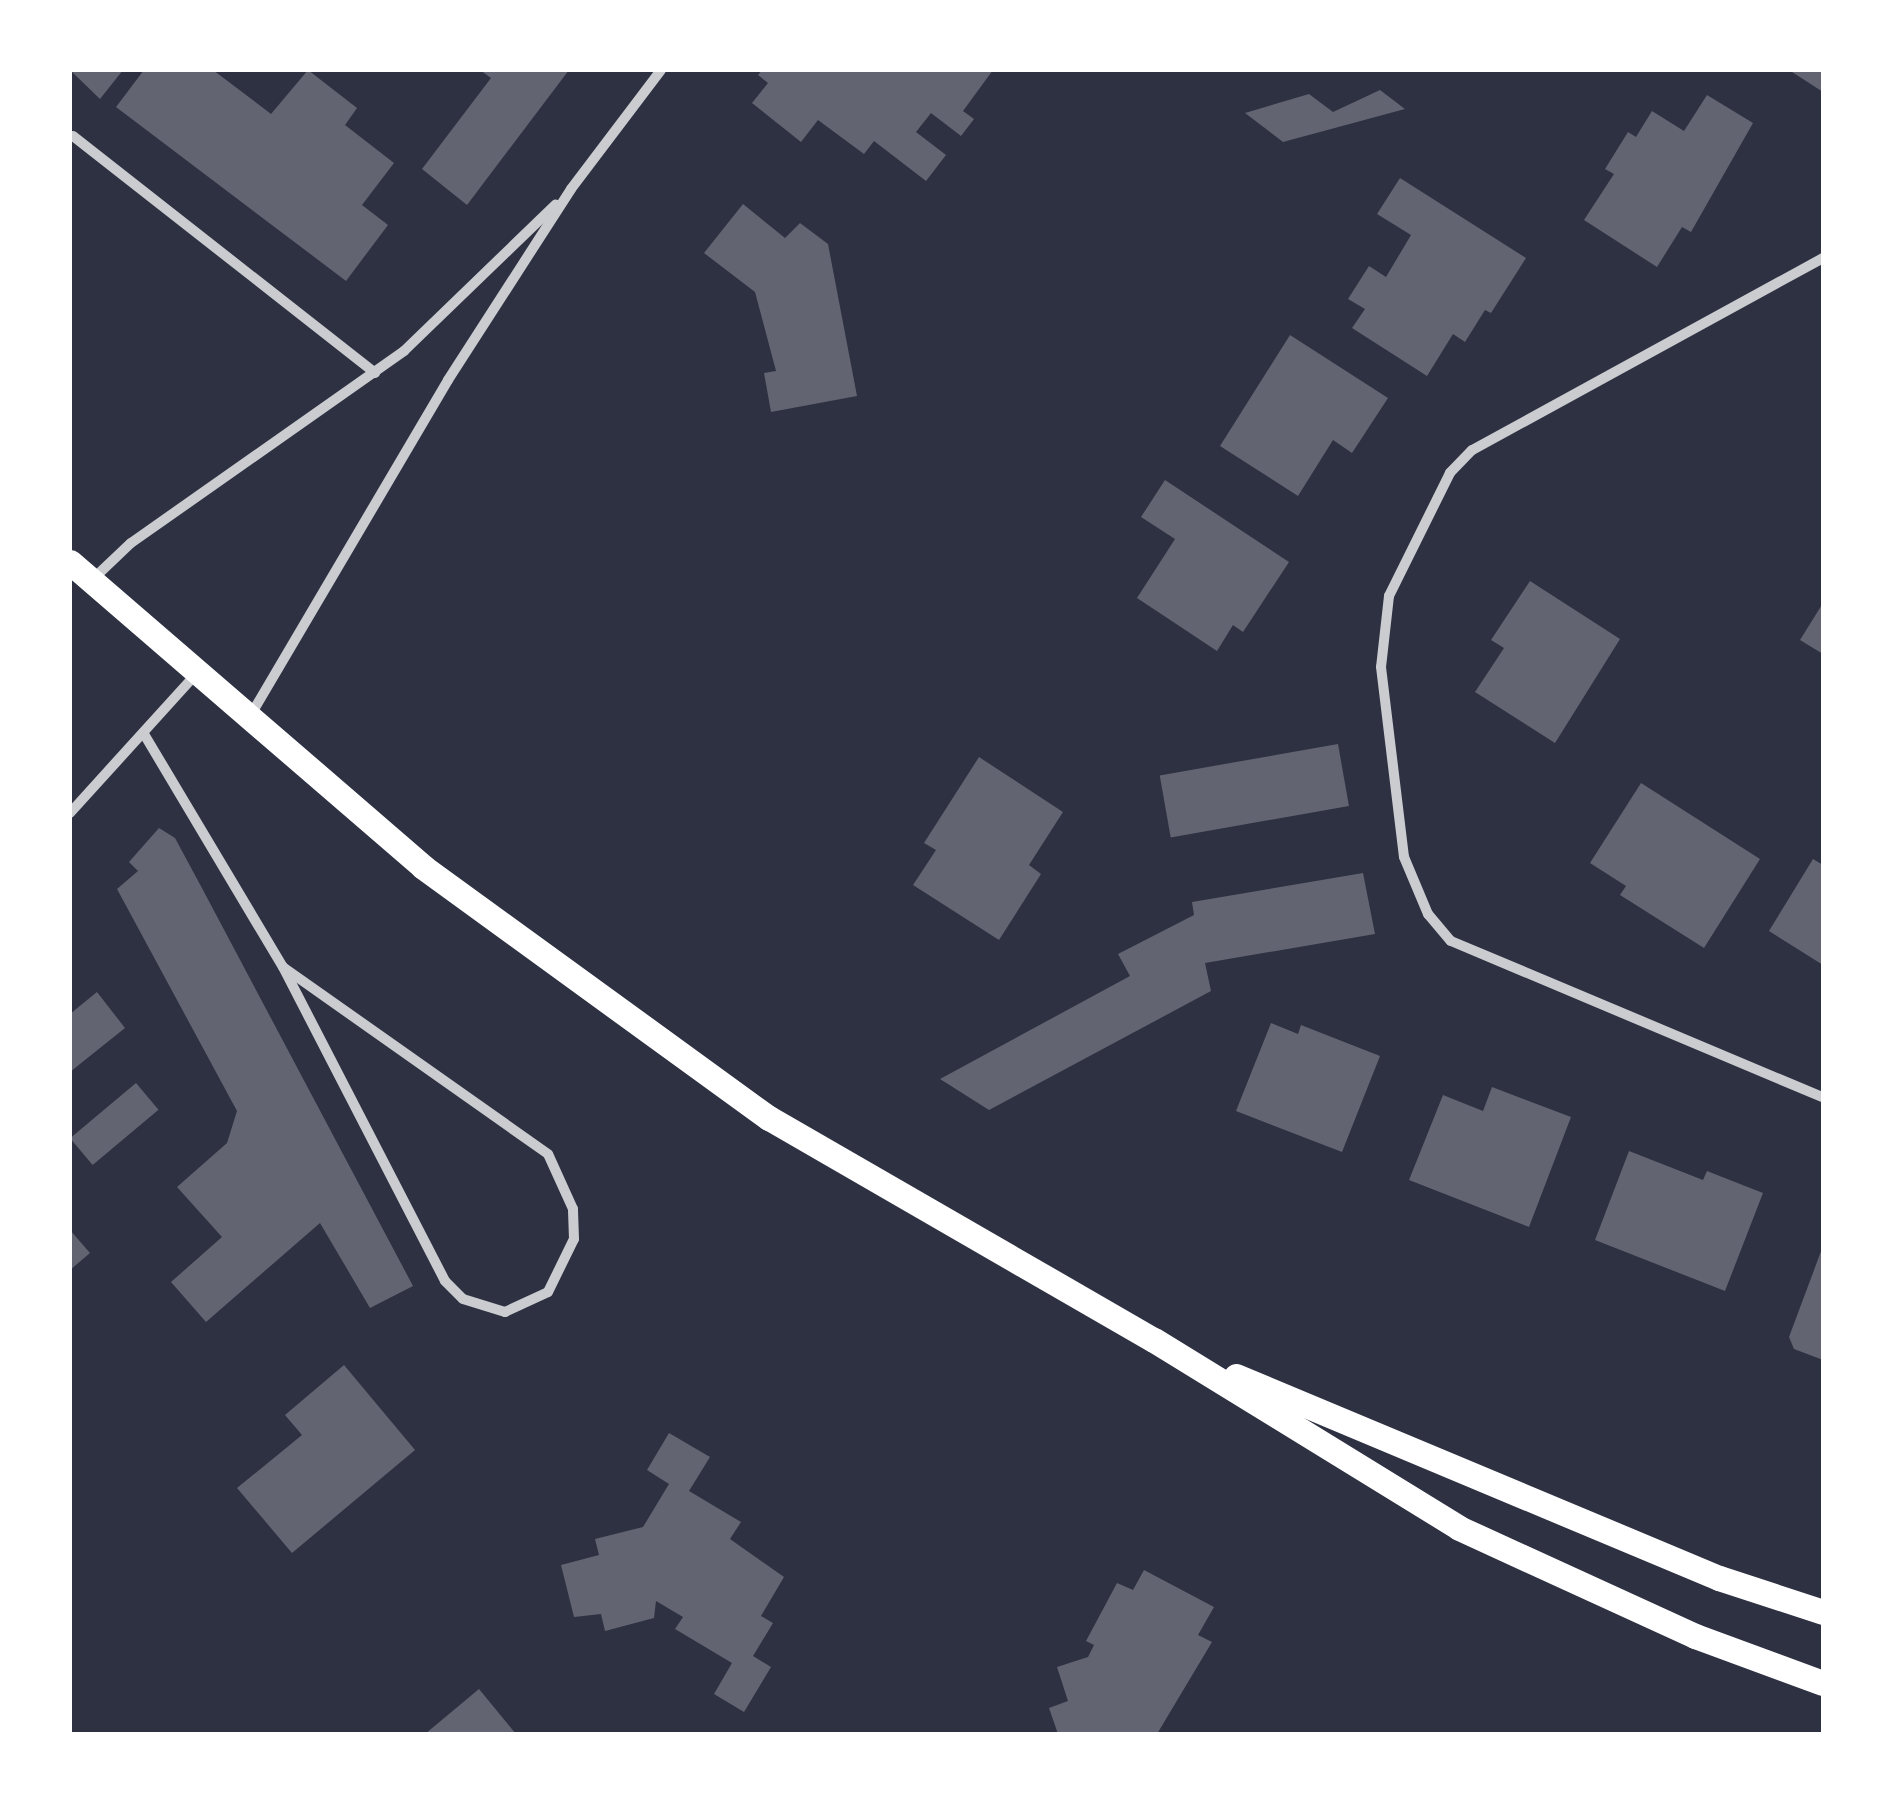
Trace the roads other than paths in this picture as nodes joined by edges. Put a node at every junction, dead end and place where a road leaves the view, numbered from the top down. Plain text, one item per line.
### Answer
1 (661, 70) edge
2 (73, 136) dead end
3 (571, 189) junction
4 (1823, 258) edge
5 (375, 373) junction
6 (70, 562) edge
7 (90, 581) junction
8 (197, 673) junction
9 (248, 719) junction
10 (144, 734) junction
11 (70, 812) edge
12 (282, 968) junction
13 (1823, 1096) edge
14 (1154, 1340) junction
15 (1823, 1612) edge
16 (1823, 1682) edge

1 - 3 street
2 - 5 street
3 - 5 street
3 - 9 street
4 - 13 street
5 - 7 street
6 - 7 main road
7 - 8 main road
8 - 9 main road
8 - 10 street
9 - 14 main road
10 - 11 street
10 - 12 street
12 - 12 street
14 - 15 main road
14 - 16 main road

